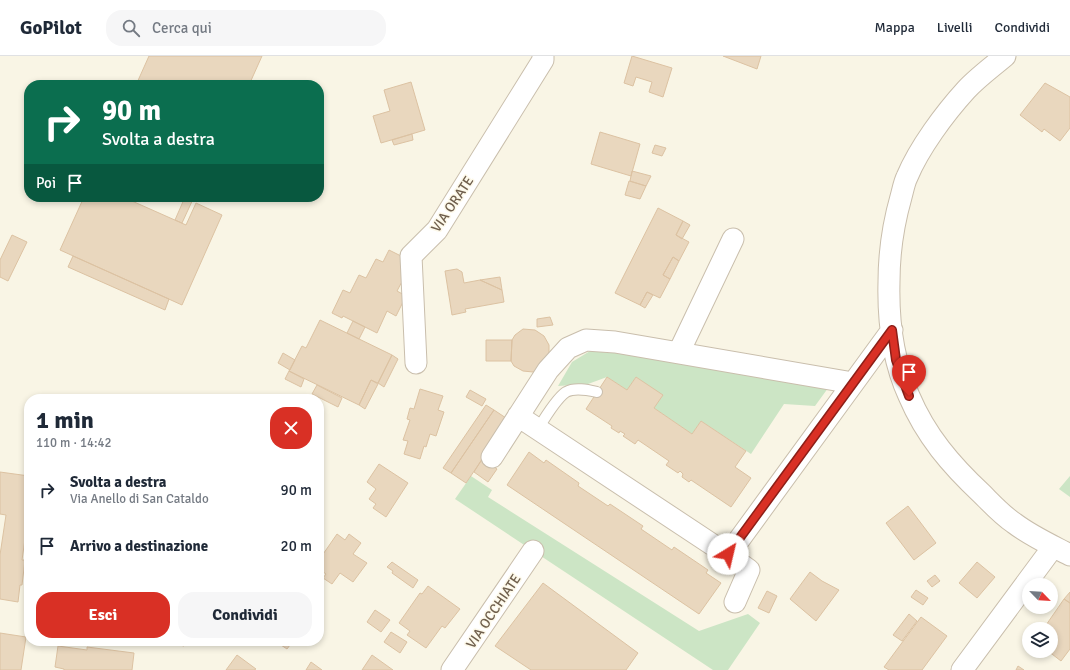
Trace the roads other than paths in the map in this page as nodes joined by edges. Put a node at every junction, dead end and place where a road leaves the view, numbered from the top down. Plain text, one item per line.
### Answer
1 (543, 56) edge
2 (1005, 56) edge
3 (733, 239) dead end
4 (892, 330) junction
5 (679, 352) junction
6 (416, 363) dead end
7 (853, 383) junction
8 (597, 392) dead end
9 (518, 416) junction
10 (538, 429) junction
11 (492, 457) dead end
12 (533, 551) dead end
13 (1062, 551) edge
14 (728, 554) junction
15 (735, 602) dead end
16 (452, 670) edge
17 (962, 670) edge

1 - 6 street, VIA ORATE
2 - 4 street
3 - 5 street
4 - 7 street
4 - 13 street
5 - 7 street
5 - 9 street
7 - 14 street
8 - 10 lane
9 - 10 street
9 - 11 street
10 - 14 street
12 - 16 street, VIA OCCHIATE
13 - 17 street
14 - 15 street

